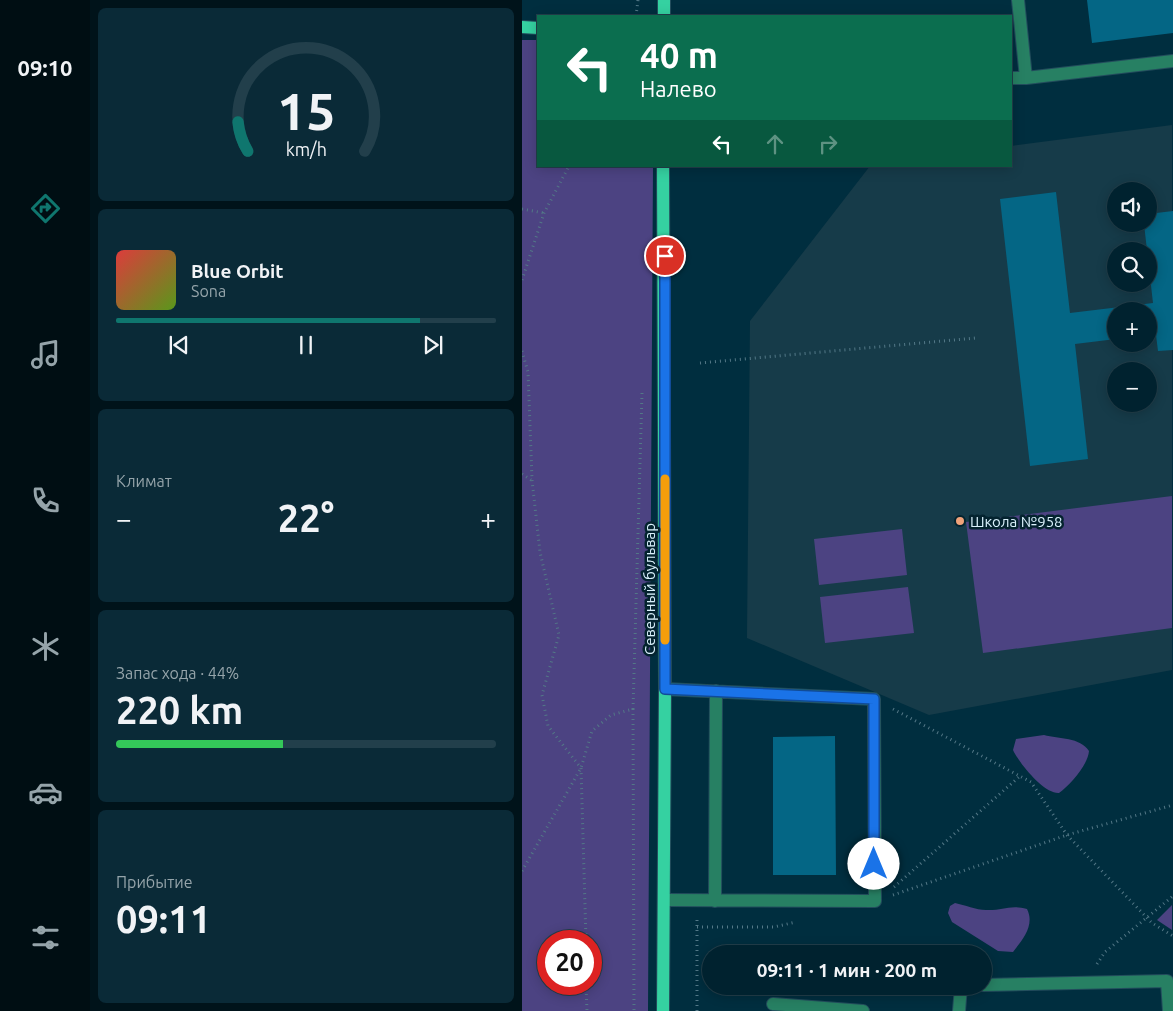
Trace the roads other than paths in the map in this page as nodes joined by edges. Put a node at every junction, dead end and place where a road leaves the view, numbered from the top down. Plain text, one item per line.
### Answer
1 (664, 0) edge
2 (1018, 0) edge
3 (664, 15) edge
4 (522, 27) edge
5 (537, 28) edge
6 (1172, 61) edge
7 (1012, 78) edge
8 (1026, 78) junction
9 (663, 167) edge
10 (665, 689) junction
11 (716, 691) junction
12 (665, 900) junction
13 (714, 901) junction
14 (992, 985) edge
15 (960, 995) edge
16 (773, 1004) dead end
17 (663, 1011) edge
18 (863, 1011) edge
19 (959, 1011) edge
20 (1169, 1011) edge

1 - 3 main road
2 - 8 lane
4 - 5 main road
6 - 8 lane
7 - 8 lane
9 - 10 main road, Северный бульвар
10 - 11 lane
10 - 12 main road, Северный бульвар
11 - 13 lane
11 - 13 lane
12 - 13 lane
12 - 17 main road, Северный бульвар
14 - 20 lane
15 - 19 lane
16 - 18 lane

